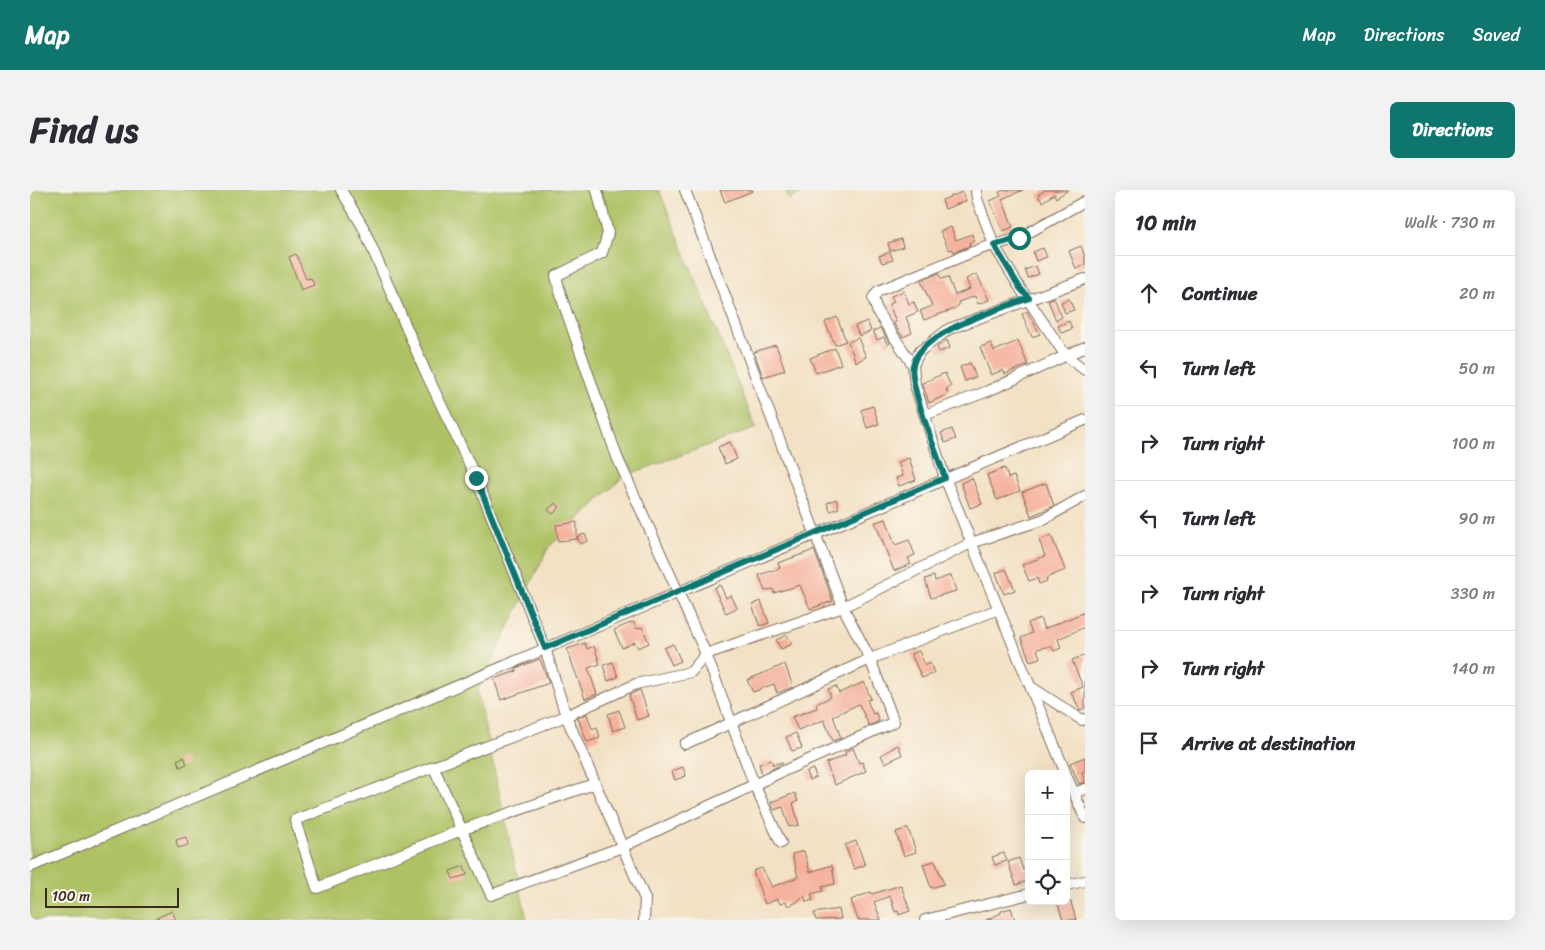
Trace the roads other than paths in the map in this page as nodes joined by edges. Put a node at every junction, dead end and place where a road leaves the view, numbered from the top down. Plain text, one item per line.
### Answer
1 (341, 190) edge
2 (597, 190) edge
3 (685, 190) edge
4 (976, 190) edge
5 (1085, 201) edge
6 (994, 245) junction
7 (1085, 279) edge
8 (1029, 298) junction
9 (1085, 347) edge
10 (1066, 356) junction
11 (913, 365) junction
12 (1085, 370) edge
13 (925, 415) junction
14 (1085, 421) edge
15 (945, 478) junction
16 (1085, 496) edge
17 (815, 534) junction
18 (971, 543) junction
19 (677, 592) junction
20 (843, 606) junction
21 (999, 609) junction
22 (545, 648) junction
23 (706, 654) junction
24 (870, 660) junction
25 (1031, 687) junction
26 (566, 716) junction
27 (1085, 719) edge
28 (730, 723) junction
29 (685, 744) dead end
30 (434, 768) junction
31 (1064, 770) edge
32 (594, 784) junction
33 (754, 784) junction
34 (1070, 784) edge
35 (1085, 789) edge
36 (1074, 793) junction
37 (1085, 818) edge
38 (462, 830) junction
39 (781, 843) dead end
40 (622, 847) junction
41 (30, 867) edge
42 (1085, 881) edge
43 (1070, 884) edge
44 (1025, 895) edge
45 (644, 920) edge
46 (925, 920) edge

1 - 22 street
2 - 19 street
3 - 17 street
4 - 6 street
5 - 6 street
6 - 8 street
6 - 11 street
7 - 8 street
8 - 10 street
8 - 11 street
9 - 10 street
10 - 12 street
10 - 13 street
11 - 13 street
13 - 15 street
14 - 15 street
15 - 17 street
15 - 18 street
16 - 18 street
17 - 19 street
17 - 20 street
18 - 20 street
18 - 21 street
19 - 22 street
19 - 23 street
20 - 23 street
20 - 24 street
21 - 24 street
21 - 25 street
22 - 26 street
22 - 41 street
23 - 26 street
23 - 28 street
24 - 28 street
24 - 33 street
25 - 27 street
25 - 31 street
26 - 30 street
26 - 32 street
28 - 29 street
28 - 33 street
30 - 38 street
30 - 38 street
32 - 38 street
32 - 40 street
33 - 39 street
33 - 40 street
34 - 36 street
35 - 36 street
36 - 37 street
38 - 40 street
40 - 45 street
42 - 43 street
44 - 46 street

